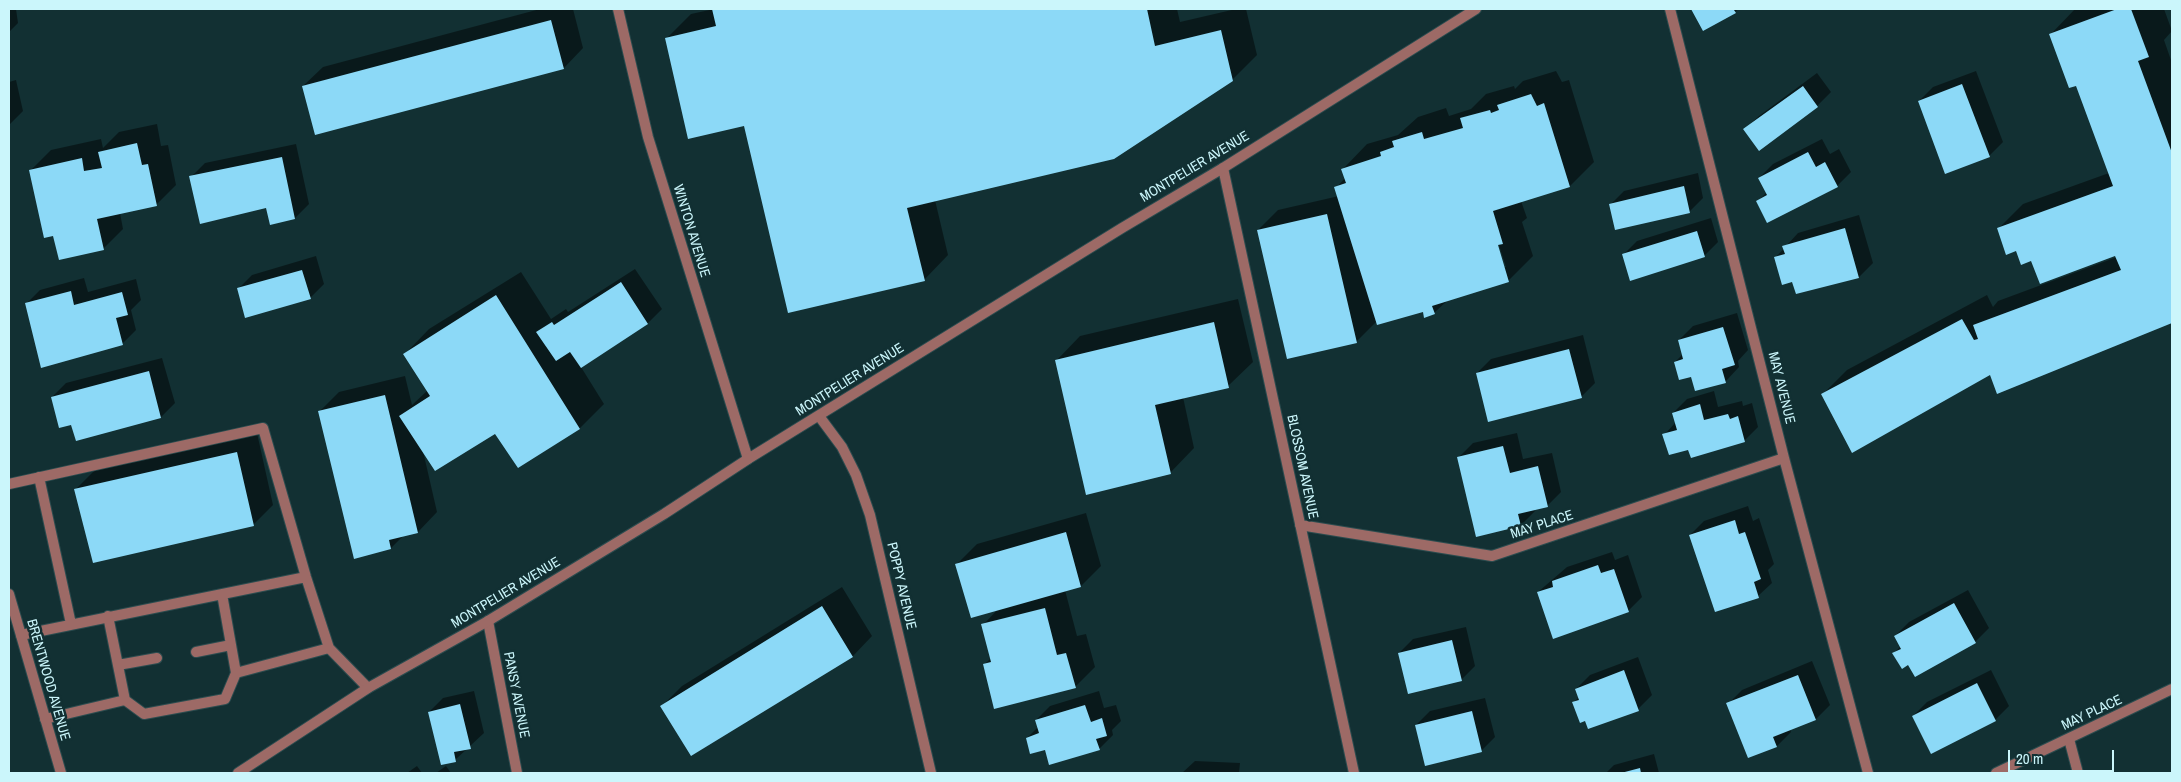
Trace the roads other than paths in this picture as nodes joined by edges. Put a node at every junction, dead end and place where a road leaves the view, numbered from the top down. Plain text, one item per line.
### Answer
1 (618, 9) edge
2 (1476, 9) edge
3 (1670, 9) edge
4 (1223, 168) junction
5 (819, 416) junction
6 (1784, 458) junction
7 (748, 459) junction
8 (39, 478) junction
9 (9, 484) edge
10 (1300, 525) junction
11 (306, 577) junction
12 (9, 594) edge
13 (222, 594) junction
14 (108, 616) junction
15 (488, 621) junction
16 (71, 624) junction
17 (21, 635) junction
18 (231, 646) junction
19 (329, 648) junction
20 (196, 652) dead end
21 (158, 658) dead end
22 (118, 665) junction
23 (236, 673) junction
24 (368, 688) junction
25 (2172, 690) edge
26 (125, 700) junction
27 (45, 719) junction
28 (2069, 739) junction
29 (61, 773) edge
30 (238, 773) edge
31 (517, 773) edge
32 (930, 773) edge
33 (1354, 773) edge
34 (1868, 773) edge
35 (1996, 773) edge
36 (2078, 773) edge

1 - 7 street, WINTON AVENUE
2 - 4 street, MONTPELIER AVENUE
3 - 6 street, MAY AVENUE
4 - 5 street, MONTPELIER AVENUE
4 - 10 street, BLOSSOM AVENUE
5 - 7 street, MONTPELIER AVENUE
5 - 32 street, POPPY AVENUE
6 - 10 street, MAY PLACE
6 - 34 street, MAY AVENUE
7 - 15 street, MONTPELIER AVENUE
8 - 9 street
8 - 11 street
8 - 16 street
10 - 33 street, BLOSSOM AVENUE
11 - 13 street
11 - 19 street
12 - 17 street, BRENTWOOD AVENUE
13 - 14 street
13 - 18 street
14 - 16 street
14 - 22 street
15 - 24 street, MONTPELIER AVENUE
15 - 31 street, PANSY AVENUE
16 - 17 street
17 - 27 street, BRENTWOOD AVENUE
18 - 20 street
18 - 23 street
19 - 23 street
19 - 24 street
21 - 22 street
22 - 26 street
23 - 26 street
24 - 30 street, MONTPELIER AVENUE
25 - 28 street, MAY PLACE
26 - 27 street
27 - 29 street, BRENTWOOD AVENUE
28 - 35 street, MAY PLACE
28 - 36 street

